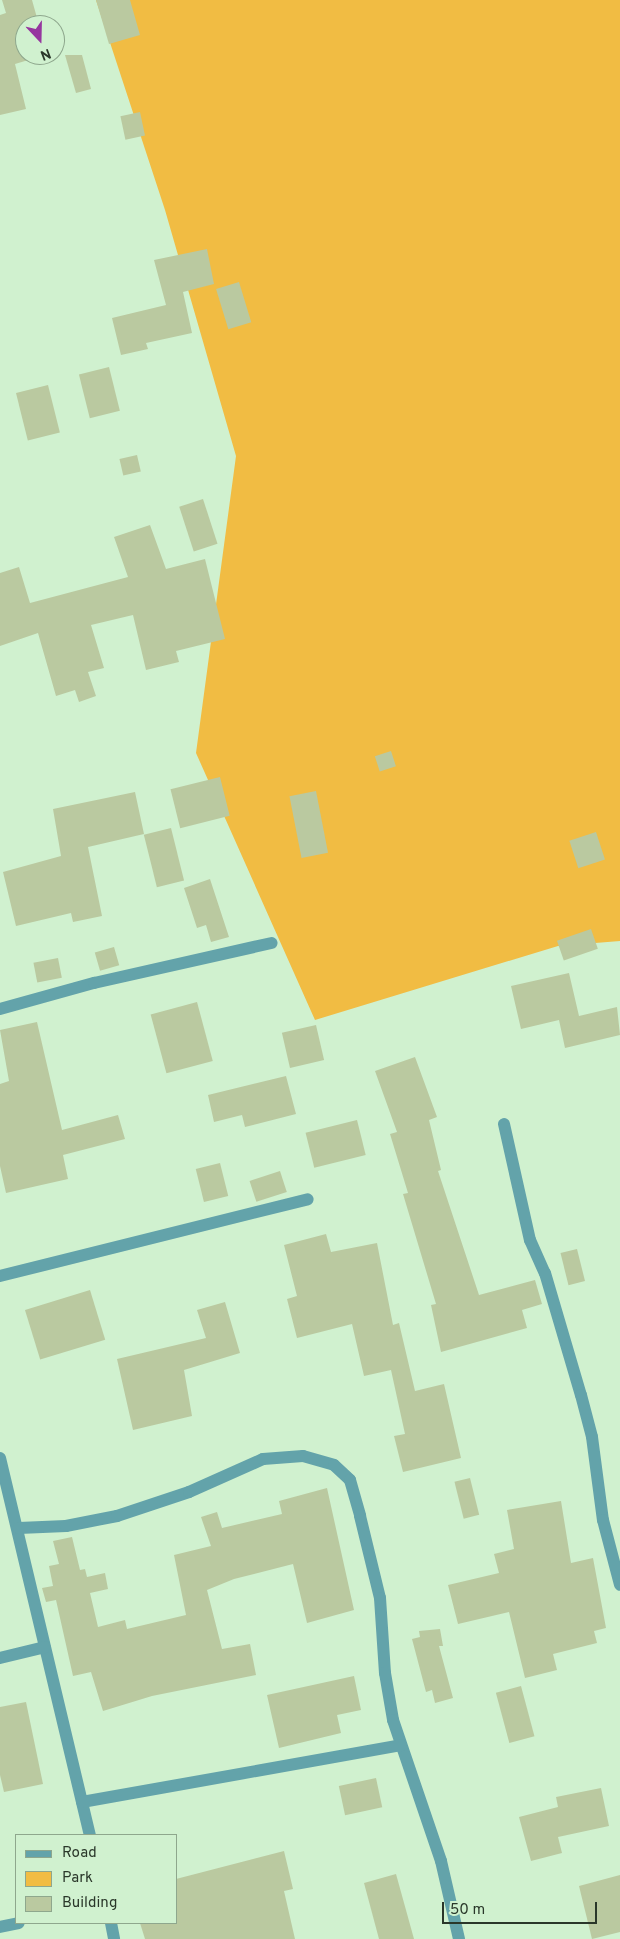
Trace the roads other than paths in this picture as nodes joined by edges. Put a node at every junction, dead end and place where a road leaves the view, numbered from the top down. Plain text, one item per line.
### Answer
1 (272, 943) dead end
2 (0, 1009) edge
3 (504, 1124) dead end
4 (308, 1199) dead end
5 (0, 1276) edge
6 (0, 1458) edge
7 (19, 1528) junction
8 (620, 1585) edge
9 (45, 1648) junction
10 (0, 1658) edge
11 (401, 1746) junction
12 (82, 1802) junction
13 (90, 1834) edge
14 (15, 1924) edge
15 (111, 1924) edge
16 (0, 1927) edge
17 (114, 1939) edge
18 (459, 1939) edge

1 - 2 street
3 - 8 street
4 - 5 street
6 - 7 street
7 - 9 street
7 - 11 street
9 - 10 street
9 - 12 street
11 - 12 street
11 - 18 street
12 - 13 street
14 - 16 street
15 - 17 street

